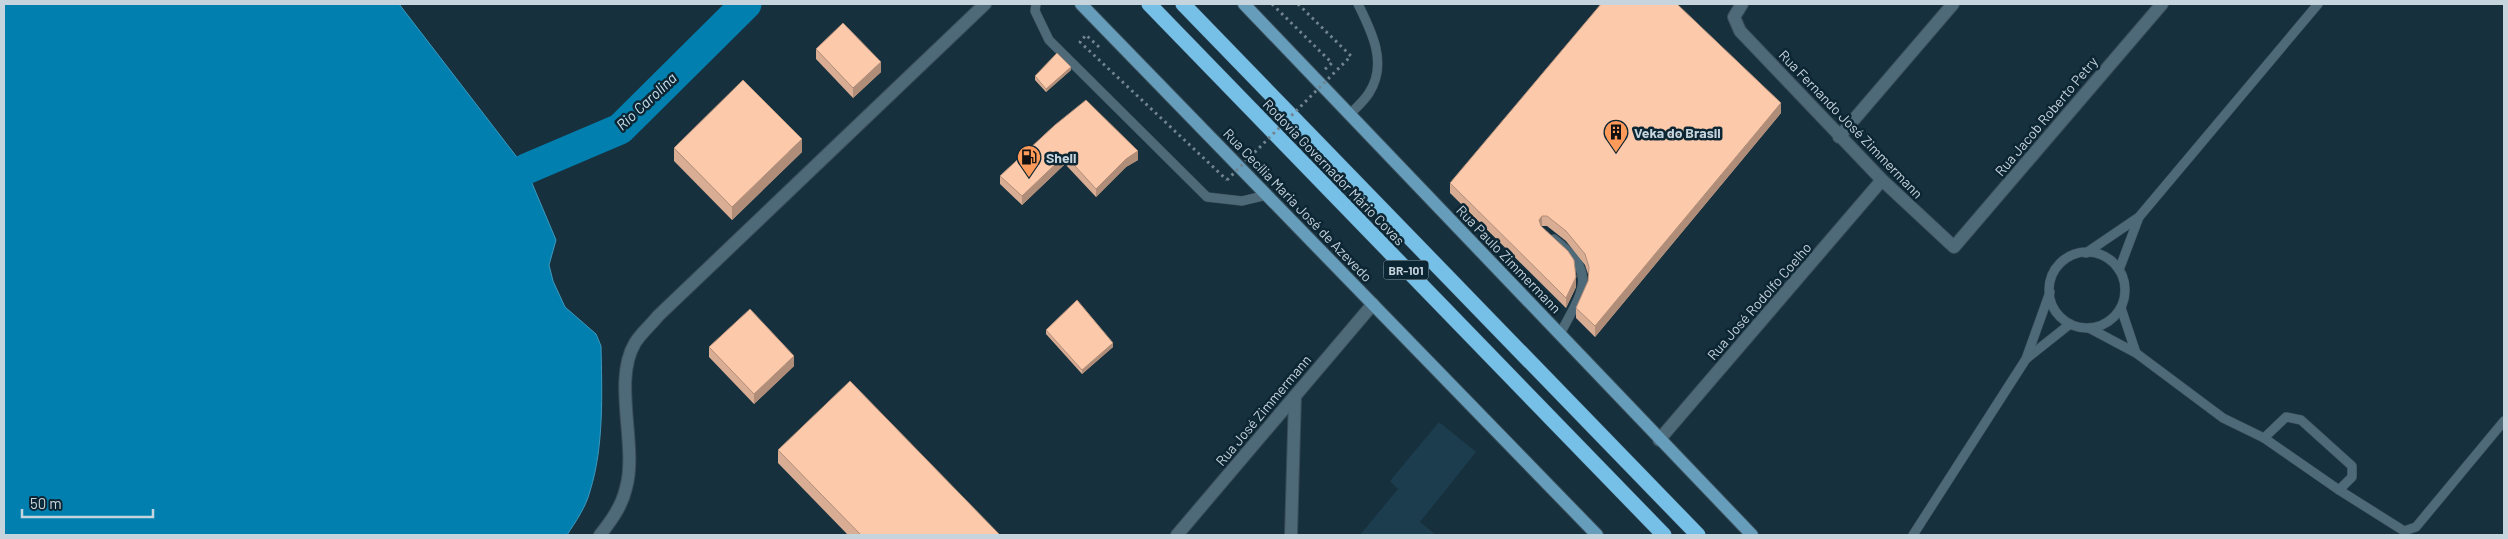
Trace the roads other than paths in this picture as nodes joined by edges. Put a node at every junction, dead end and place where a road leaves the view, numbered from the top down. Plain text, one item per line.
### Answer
1 (985, 4) edge
2 (1036, 4) edge
3 (1081, 4) edge
4 (1148, 4) edge
5 (1183, 4) edge
6 (1244, 4) edge
7 (1358, 4) edge
8 (1742, 4) edge
9 (1953, 4) edge
10 (2162, 4) edge
11 (2318, 4) edge
12 (1350, 114) junction
13 (1839, 137) junction
14 (1882, 180) junction
15 (1267, 195) junction
16 (2139, 217) junction
17 (1545, 232) edge
18 (1954, 247) joint
19 (2086, 253) junction
20 (2119, 270) junction
21 (2050, 292) junction
22 (1373, 304) junction
23 (2121, 308) junction
24 (2070, 324) junction
25 (2089, 328) junction
26 (1560, 334) junction
27 (2136, 353) junction
28 (2026, 359) junction
29 (1295, 396) junction
30 (2504, 421) edge
31 (2264, 438) junction
32 (1659, 440) junction
33 (2339, 490) junction
34 (600, 535) edge
35 (1177, 535) edge
36 (1291, 535) edge
37 (1597, 535) edge
38 (1664, 535) edge
39 (1698, 535) edge
40 (1752, 535) edge
41 (1913, 535) edge

1 - 34 street
2 - 15 lane
3 - 15 main road, Rua Cecília Maria José de Azevedo
4 - 38 highway, Rodovia Governador Mário Covas / BR-101
5 - 39 highway, Rodovia Governador Mário Covas / BR-101
6 - 12 main road, Rua Paulo Zimmermann
7 - 12 lane
8 - 13 street, Rua Fernando José Zimmermann
9 - 13 street
10 - 18 street, Rua Jacob Roberto Petry
11 - 16 lane
12 - 26 main road, Rua Paulo Zimmermann
13 - 14 street, Rua Fernando José Zimmermann
14 - 18 street, Rua Fernando José Zimmermann
14 - 32 street, Rua José Rodolfo Coelho
15 - 22 main road, Rua Cecília Maria José de Azevedo
16 - 19 lane
16 - 20 lane
17 - 26 lane
19 - 20 lane
19 - 21 lane
20 - 23 lane
21 - 24 lane
21 - 28 lane
22 - 29 street, Rua José Zimmermann
22 - 37 main road, Rua Cecília Maria José de Azevedo
23 - 25 lane
23 - 27 lane
24 - 25 lane
24 - 28 lane
25 - 27 lane
26 - 32 main road, Rua Paulo Zimmermann
27 - 31 lane
28 - 41 lane
29 - 35 street, Rua José Zimmermann
29 - 36 street
30 - 33 lane
31 - 33 lane
31 - 33 lane
32 - 40 main road, Rua Paulo Zimmermann

